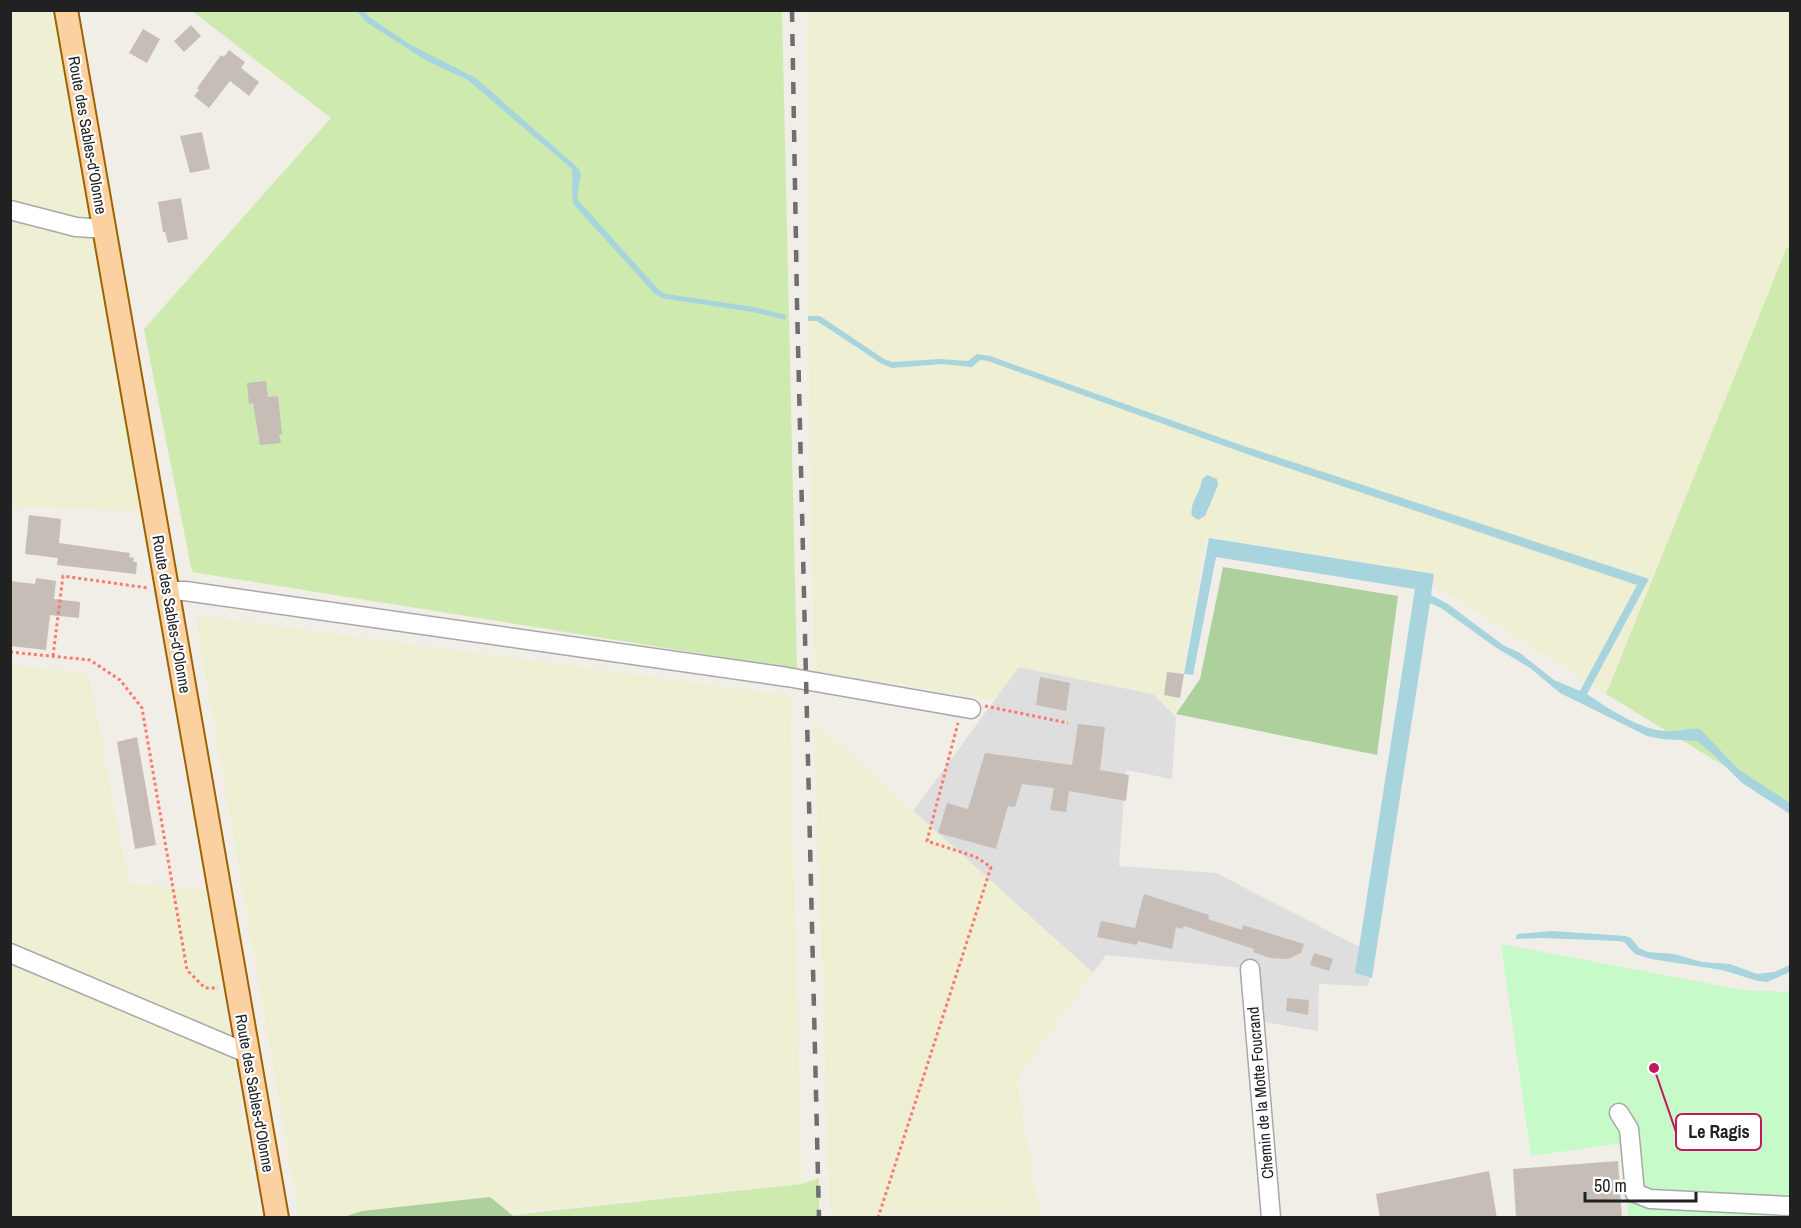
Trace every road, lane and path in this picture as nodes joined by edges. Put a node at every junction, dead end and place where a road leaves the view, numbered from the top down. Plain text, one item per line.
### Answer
1 (66, 10) edge
2 (10, 210) edge
3 (105, 229) junction
4 (168, 591) junction
5 (10, 652) edge
6 (52, 657) junction
7 (971, 709) junction
8 (1068, 723) dead end
9 (10, 953) edge
10 (1250, 969) dead end
11 (237, 989) junction
12 (249, 1054) junction
13 (1619, 1113) dead end
14 (1791, 1206) edge
15 (277, 1218) edge
16 (878, 1218) edge
17 (1271, 1218) edge

1 - 3 main road, Route des Sables-d'Olonne
2 - 3 street
3 - 4 main road, Route des Sables-d'Olonne
4 - 6 path
4 - 7 street
4 - 11 main road, Route des Sables-d'Olonne
5 - 6 path
6 - 11 path
7 - 8 path
7 - 16 path
9 - 12 street
10 - 17 street, Chemin de la Motte Foucrand
11 - 12 main road, Route des Sables-d'Olonne
12 - 15 main road, Route des Sables-d'Olonne
13 - 14 street

